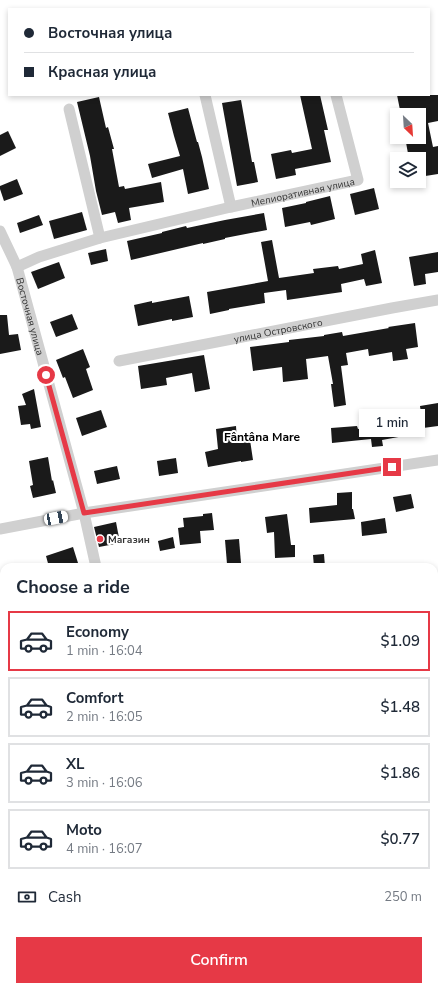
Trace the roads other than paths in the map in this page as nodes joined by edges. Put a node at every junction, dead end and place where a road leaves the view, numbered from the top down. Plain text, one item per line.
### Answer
1 (205, 96) edge
2 (336, 96) edge
3 (69, 109) dead end
4 (231, 207) junction
5 (0, 231) edge
6 (100, 238) junction
7 (17, 267) junction
8 (438, 300) edge
9 (119, 361) dead end
10 (438, 460) edge
11 (84, 513) junction
12 (0, 529) edge
13 (95, 563) edge

1 - 4 street
2 - 4 street, Мелиоративная улица
3 - 6 street
4 - 6 street, Мелиоративная улица
5 - 7 street, Восточная улица
6 - 7 street, Мелиоративная улица
7 - 11 street, Восточная улица
8 - 9 street, улица Островского
10 - 11 street
11 - 12 street
11 - 13 street, Восточная улица

